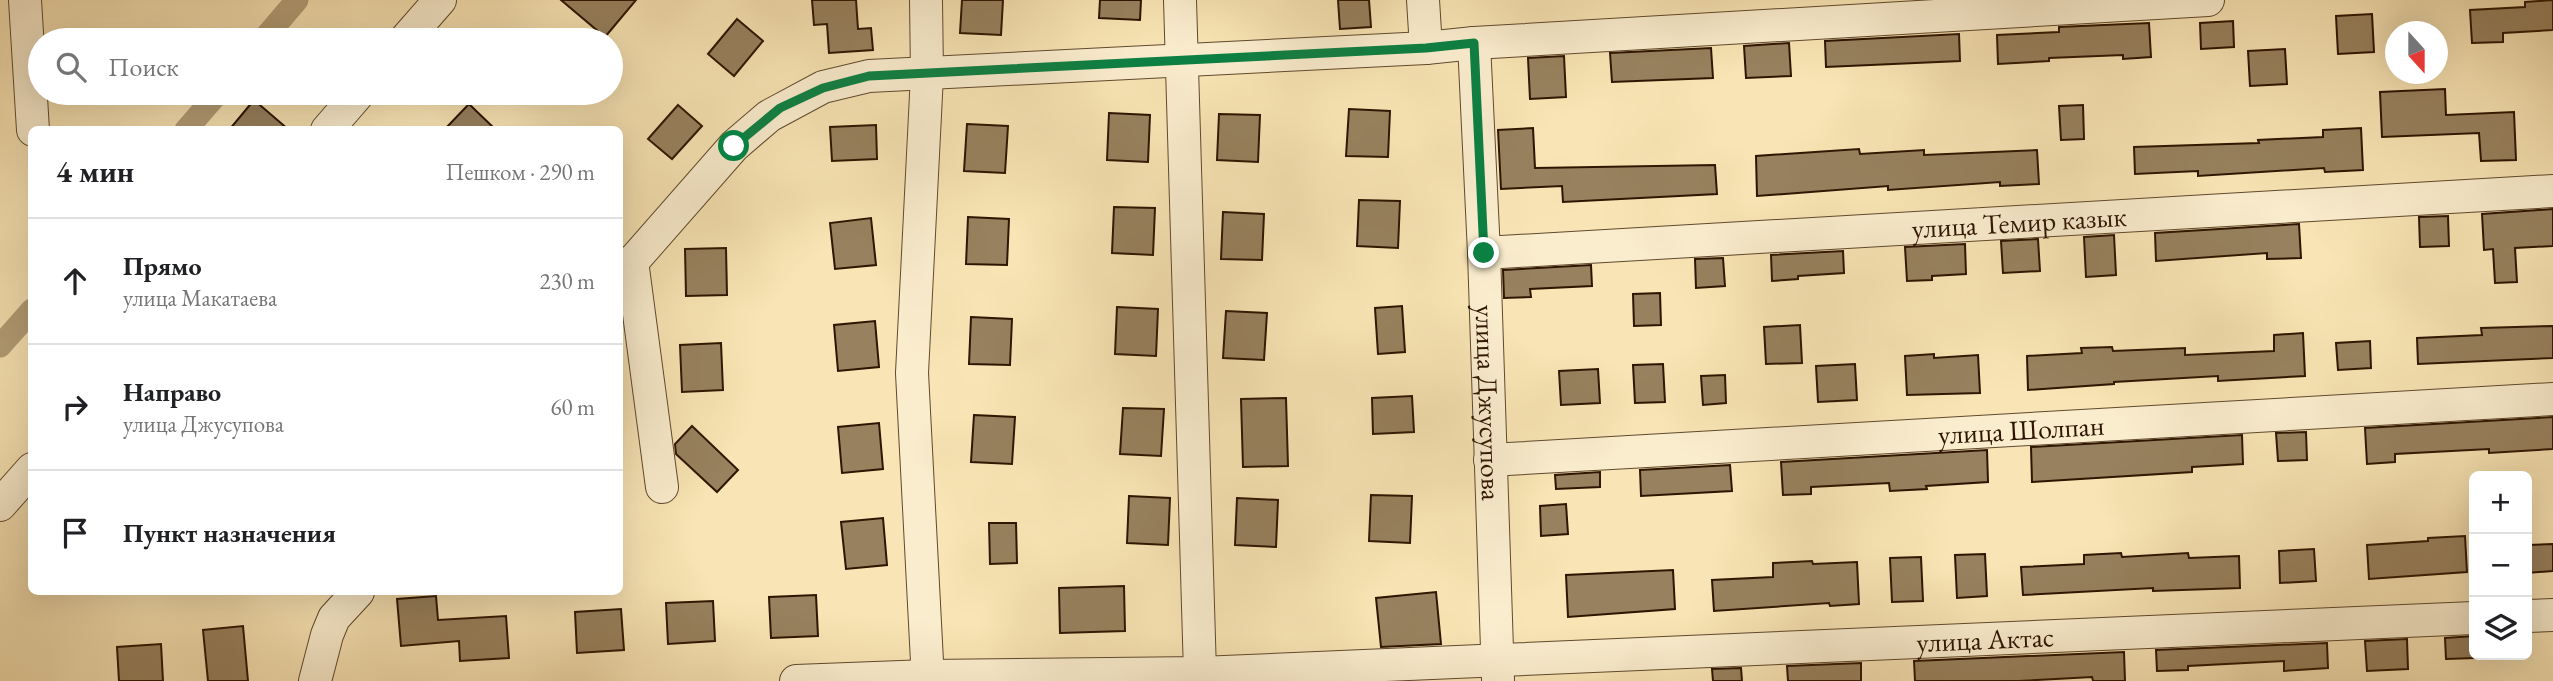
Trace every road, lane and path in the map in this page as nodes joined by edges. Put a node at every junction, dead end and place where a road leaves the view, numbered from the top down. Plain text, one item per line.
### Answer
1 (26, 0) edge
2 (440, 0) edge
3 (926, 0) edge
4 (1180, 0) edge
5 (1423, 0) edge
6 (2208, 0) edge
7 (416, 28) edge
8 (28, 37) edge
9 (1474, 43) junction
10 (1426, 48) junction
11 (1182, 60) junction
12 (927, 75) junction
13 (32, 105) edge
14 (349, 105) edge
15 (33, 126) edge
16 (330, 126) edge
17 (2553, 191) edge
18 (1484, 253) junction
19 (626, 268) edge
20 (2553, 399) edge
21 (1490, 460) junction
22 (28, 474) edge
23 (662, 487) dead end
24 (0, 505) edge
25 (355, 595) edge
26 (2553, 615) edge
27 (2532, 616) edge
28 (2469, 618) edge
29 (1497, 670) edge
30 (1200, 673) junction
31 (927, 678) edge
32 (315, 681) edge
33 (796, 681) edge

1 - 8 street
2 - 7 street
3 - 12 street
4 - 11 street
5 - 10 street
6 - 9 street
9 - 10 street
9 - 18 street, улица Джусупова
10 - 11 street
11 - 12 street
11 - 30 street
12 - 19 street
12 - 31 street
13 - 15 street
14 - 16 street
17 - 18 street, улица Темир казык
18 - 21 street, улица Джусупова
19 - 23 street
20 - 21 street, улица Шолпан
21 - 29 street, улица Джусупова
22 - 24 street
25 - 32 street
26 - 27 street
28 - 29 street, улица Актас
29 - 30 street, улица Актас
30 - 31 street, улица Актас
31 - 33 street, улица Актас

